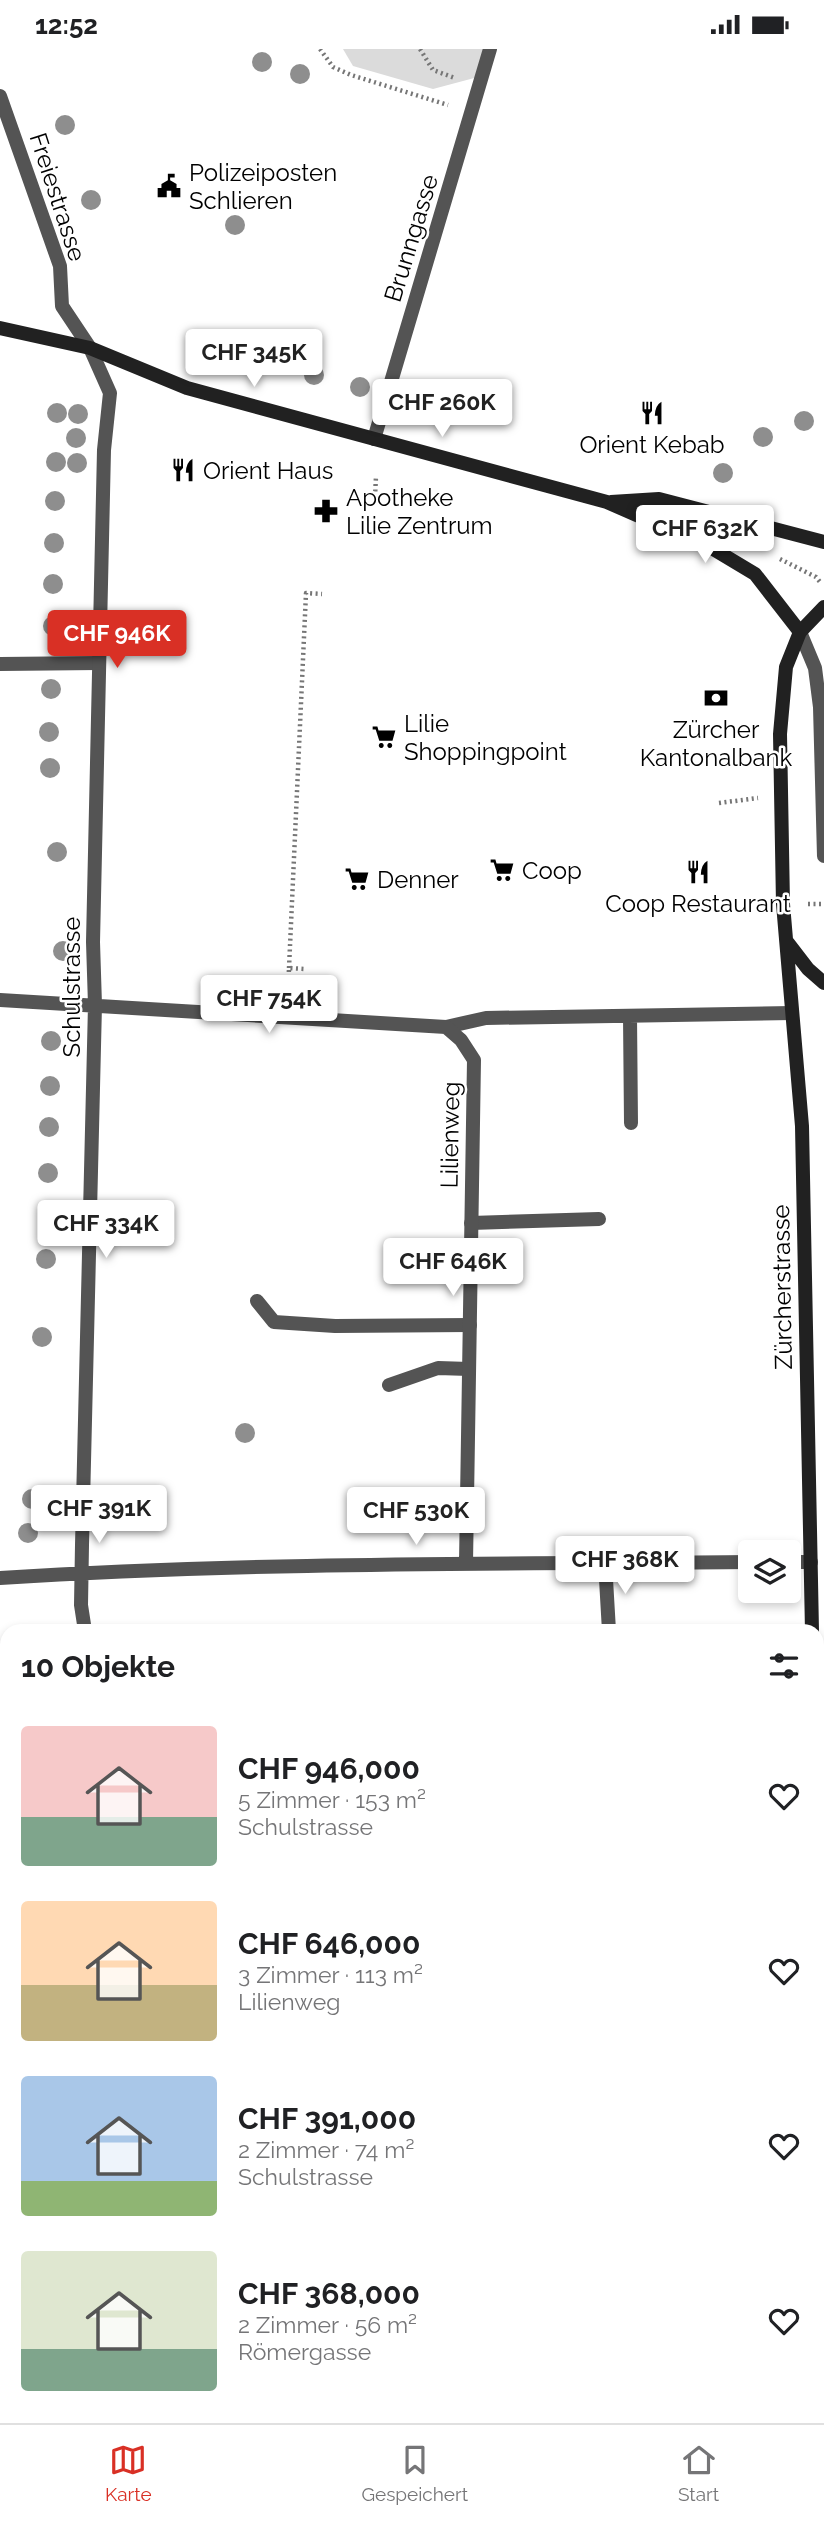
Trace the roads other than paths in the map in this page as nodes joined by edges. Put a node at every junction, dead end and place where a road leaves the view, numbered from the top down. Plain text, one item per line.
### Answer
1 (490, 49) edge
2 (0, 96) edge
3 (0, 328) edge
4 (90, 348) junction
5 (374, 439) junction
6 (607, 502) junction
7 (824, 542) edge
8 (824, 607) edge
9 (800, 632) junction
10 (99, 663) junction
11 (0, 664) edge
12 (824, 856) edge
13 (787, 942) junction
14 (824, 983) edge
15 (0, 1000) edge
16 (95, 1005) junction
17 (792, 1013) junction
18 (630, 1016) junction
19 (446, 1027) junction
20 (631, 1123) dead end
21 (599, 1219) dead end
22 (471, 1223) junction
23 (257, 1301) dead end
24 (470, 1325) junction
25 (469, 1369) junction
26 (389, 1385) dead end
27 (605, 1562) junction
28 (738, 1562) edge
29 (801, 1562) edge
30 (811, 1562) junction
31 (466, 1563) junction
32 (82, 1574) junction
33 (0, 1579) edge
34 (85, 1624) edge
35 (609, 1624) edge
36 (812, 1624) edge

1 - 5 street, Brunngasse
2 - 4 street, Freiestrasse
3 - 4 main road
4 - 5 main road
4 - 10 street, Schulstrasse
5 - 6 main road
6 - 7 main road
6 - 9 main road
8 - 9 main road
9 - 12 street
9 - 13 main road, Zürcherstrasse
10 - 11 street
10 - 16 street, Schulstrasse
13 - 14 main road
13 - 17 main road, Zürcherstrasse
15 - 16 street
16 - 19 street
16 - 32 street, Schulstrasse
17 - 18 street
17 - 30 main road, Zürcherstrasse
18 - 19 street
18 - 20 street
19 - 22 street, Lilienweg
21 - 22 street
22 - 24 street, Lilienweg
23 - 24 street
24 - 25 street, Lilienweg
25 - 26 street
25 - 31 street, Lilienweg
27 - 28 street
27 - 31 street
27 - 35 street
29 - 30 street
30 - 36 main road, Zürcherstrasse
31 - 32 street
32 - 33 street
32 - 34 street, Schulstrasse

